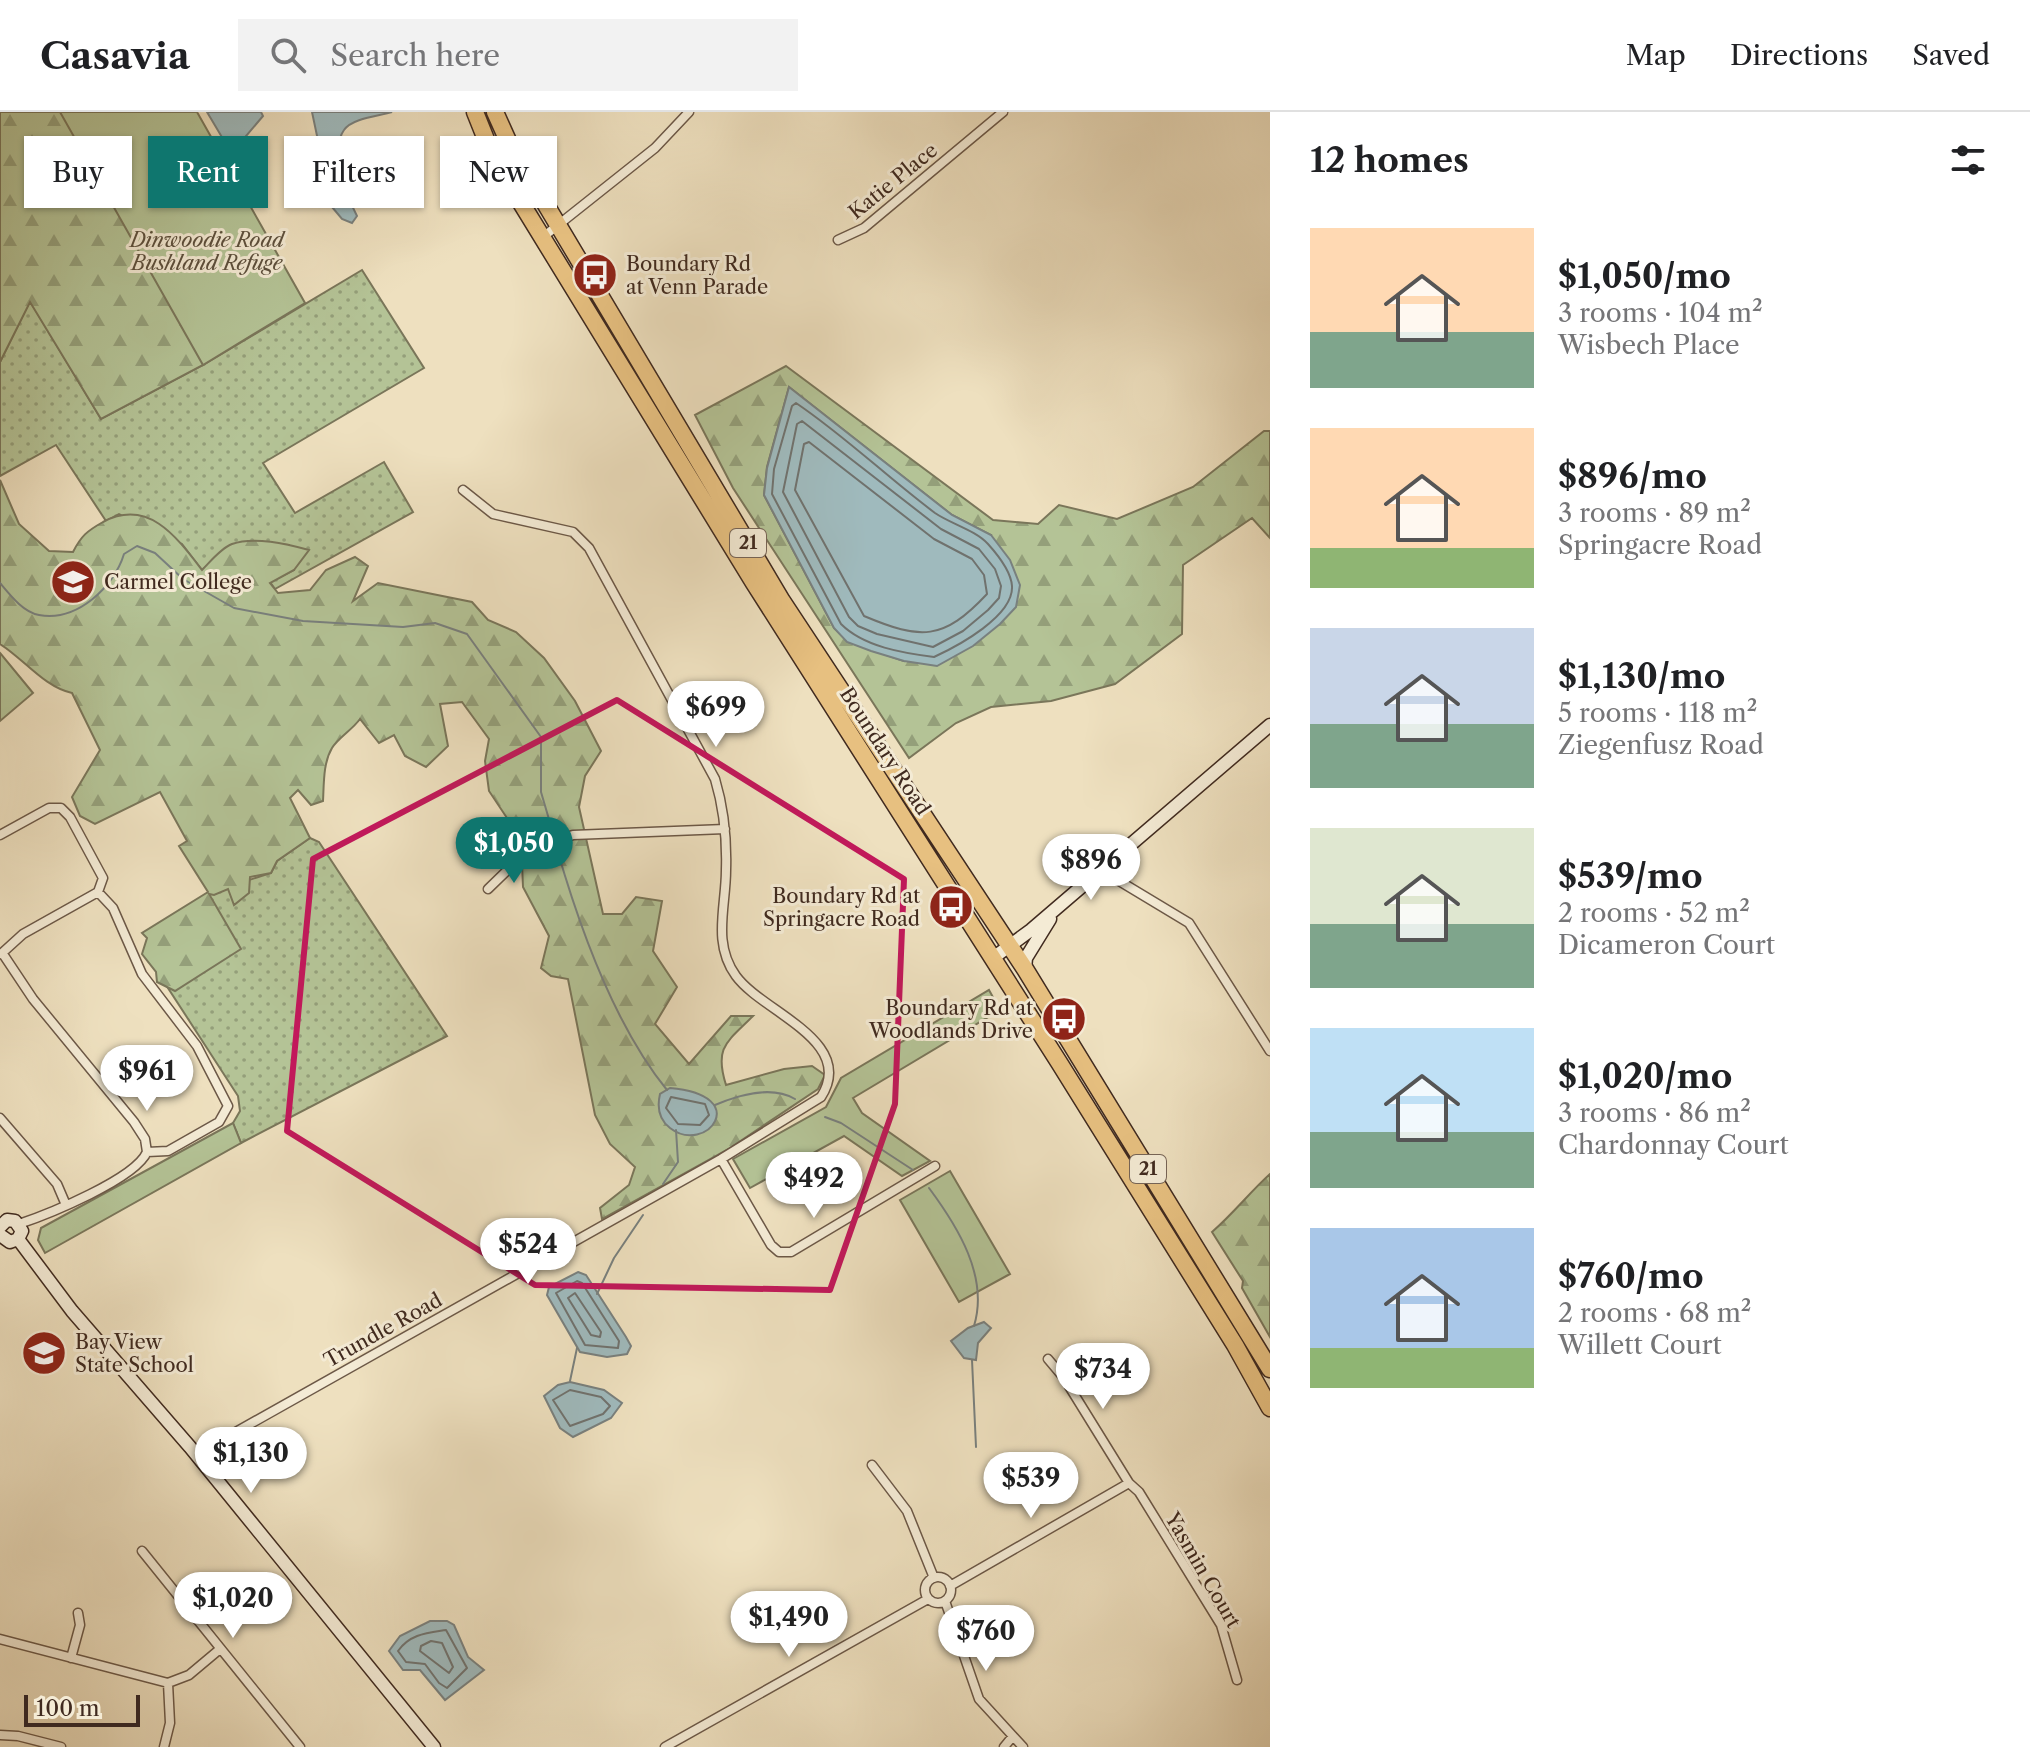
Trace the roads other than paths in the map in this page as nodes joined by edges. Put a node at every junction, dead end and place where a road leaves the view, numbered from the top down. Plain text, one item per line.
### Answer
1 (475, 112) edge
2 (495, 112) edge
3 (689, 112) edge
4 (1003, 112) edge
5 (558, 225) junction
6 (543, 237) junction
7 (838, 240) dead end
8 (463, 490) dead end
9 (1270, 725) edge
10 (725, 829) junction
11 (0, 835) edge
12 (1101, 870) junction
13 (488, 889) dead end
14 (98, 892) junction
15 (1058, 906) junction
16 (1010, 946) junction
17 (2, 954) edge
18 (993, 958) junction
19 (1025, 969) junction
20 (1270, 1051) edge
21 (0, 1118) edge
22 (147, 1152) junction
23 (721, 1159) junction
24 (935, 1166) dead end
25 (66, 1205) junction
26 (19, 1224) junction
27 (1, 1230) edge
28 (18, 1239) junction
29 (1048, 1359) dead end
30 (1270, 1369) edge
31 (1270, 1408) edge
32 (195, 1455) junction
33 (872, 1465) dead end
34 (1129, 1483) junction
35 (142, 1551) dead end
36 (934, 1578) junction
37 (950, 1586) junction
38 (928, 1599) junction
39 (945, 1601) junction
40 (78, 1613) dead end
41 (0, 1639) edge
42 (220, 1649) junction
43 (71, 1658) junction
44 (1237, 1680) dead end
45 (168, 1683) junction
46 (0, 1735) edge
47 (1013, 1736) junction
48 (61, 1747) edge
49 (164, 1747) edge
50 (300, 1747) edge
51 (434, 1747) edge
52 (665, 1747) edge
53 (1004, 1747) edge
54 (1023, 1747) edge

1 - 6 highway, Boundary Road / 21
2 - 5 highway, Boundary Road / 21
3 - 5 street
4 - 7 street, Katie Place
5 - 6 street
5 - 16 highway, Boundary Road / 21
6 - 18 highway, Boundary Road / 21
8 - 10 street
9 - 12 street
10 - 13 street
10 - 23 street, Trundle Road
11 - 14 street
12 - 15 street
12 - 20 street
14 - 17 street
14 - 22 street
15 - 16 street
15 - 19 street
16 - 18 street
16 - 19 highway, Boundary Road / 21
17 - 22 street
18 - 31 highway, Boundary Road / 21
19 - 30 highway, Boundary Road / 21
21 - 25 street
22 - 25 street
23 - 24 street
23 - 32 street, Trundle Road
25 - 26 street
26 - 27 street
26 - 28 street
27 - 28 street
28 - 32 street
29 - 34 street, Yasmin Court
32 - 51 street
33 - 36 street
34 - 37 street
34 - 44 street, Yasmin Court
35 - 42 street
36 - 37 street
36 - 38 street
37 - 39 street
38 - 39 street
38 - 52 street
39 - 47 street
40 - 43 street
41 - 43 street
42 - 45 street
42 - 50 street
43 - 45 street
45 - 49 street
46 - 48 street
47 - 53 street
47 - 54 street

